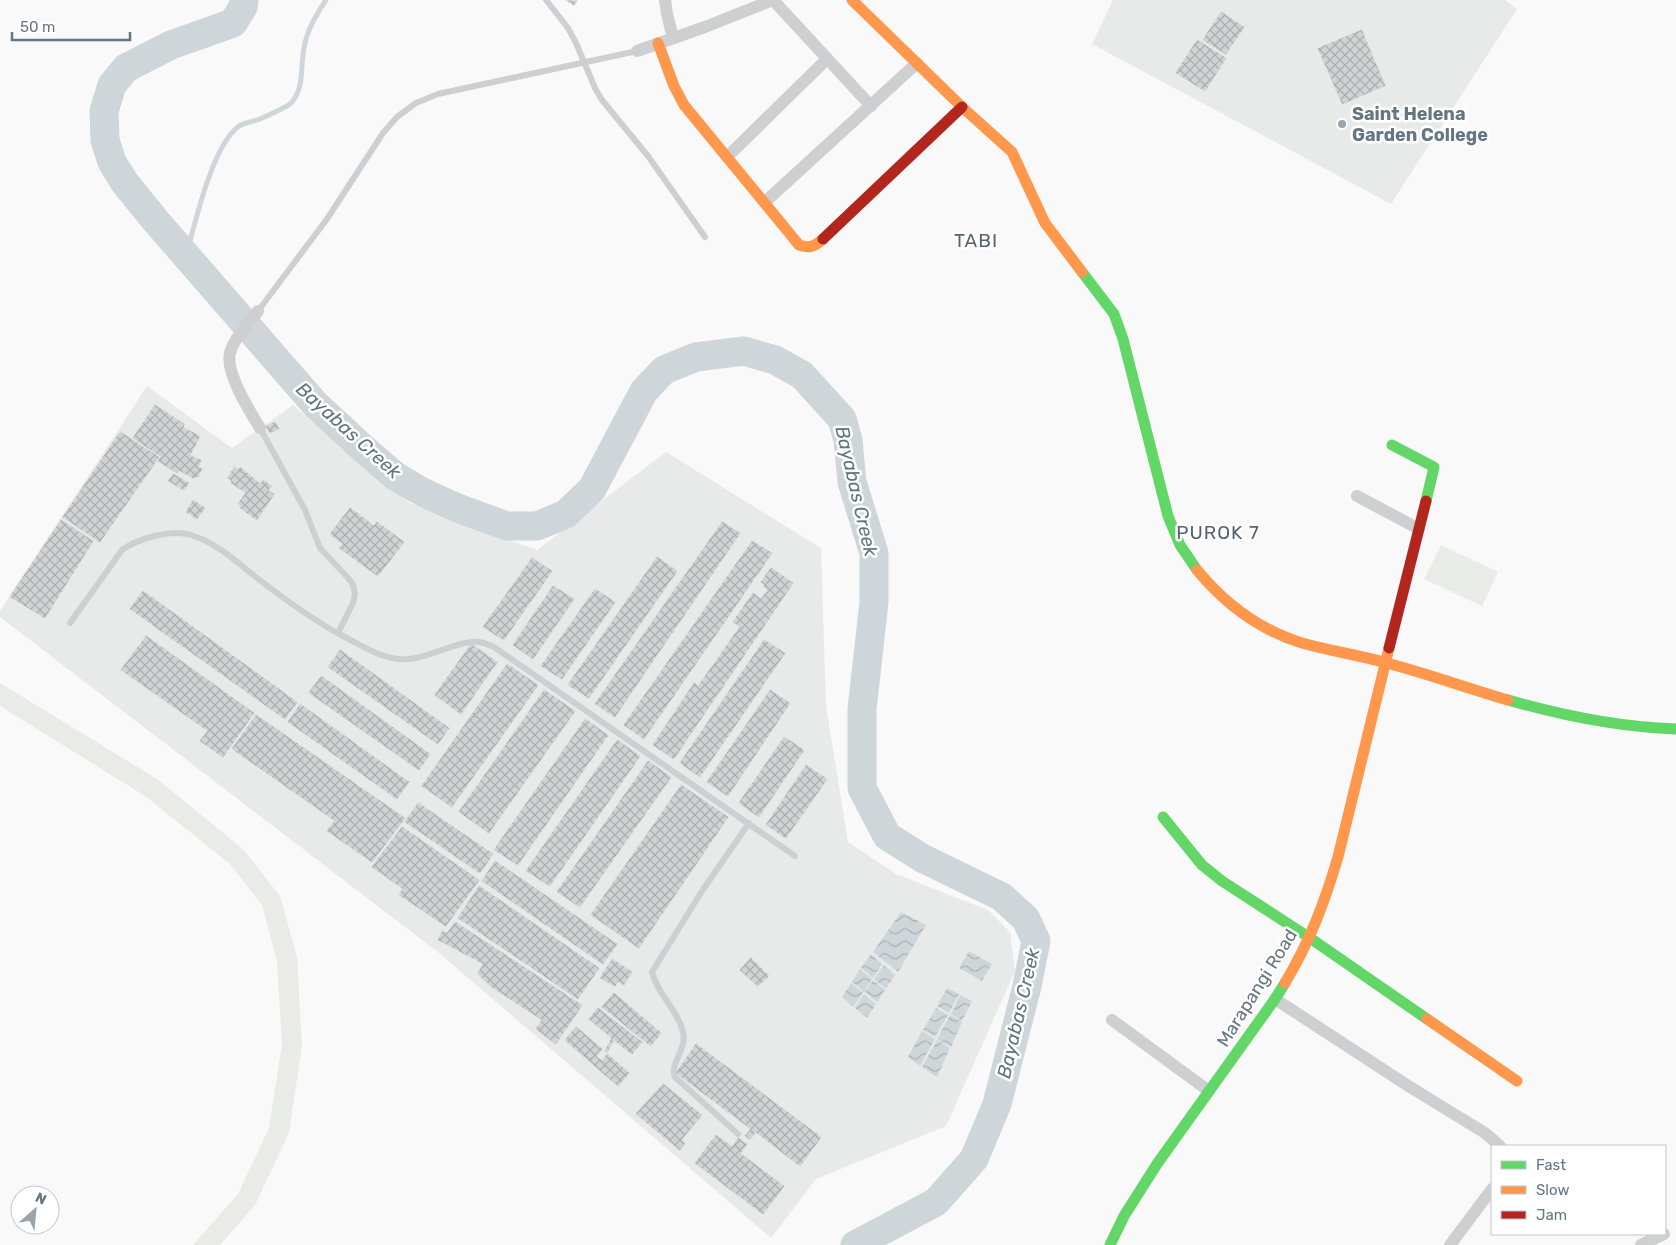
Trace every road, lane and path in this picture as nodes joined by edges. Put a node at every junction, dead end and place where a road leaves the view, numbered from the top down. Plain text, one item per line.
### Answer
1 (546, 0) edge
2 (665, 0) edge
3 (773, 0) edge
4 (852, 0) edge
5 (673, 38) junction
6 (658, 43) junction
7 (637, 51) joint
8 (826, 59) junction
9 (584, 63) junction
10 (917, 63) junction
11 (871, 106) junction
12 (962, 108) junction
13 (727, 157) junction
14 (765, 202) junction
15 (705, 237) dead end
16 (258, 311) joint
17 (260, 428) joint
18 (1392, 445) dead end
19 (1357, 496) dead end
20 (1419, 528) junction
21 (70, 623) dead end
22 (338, 633) junction
23 (1386, 662) junction
24 (1676, 729) edge
25 (1163, 817) dead end
26 (749, 823) junction
27 (795, 856) dead end
28 (1310, 938) junction
29 (1275, 999) junction
30 (1112, 1020) dead end
31 (1517, 1081) dead end
32 (1209, 1091) junction
33 (738, 1134) dead end
34 (1499, 1145) edge
35 (1491, 1191) edge
36 (1663, 1237) edge
37 (1110, 1245) edge
38 (1450, 1245) edge
39 (1641, 1245) edge

1 - 9 lane
2 - 5 street
3 - 5 street
3 - 8 street
4 - 10 street
5 - 6 street
6 - 7 street
6 - 13 street
7 - 9 lane
8 - 11 street
8 - 13 street
9 - 15 lane
9 - 16 lane
10 - 11 street
10 - 12 street
11 - 14 street
12 - 14 street
12 - 23 street
13 - 14 street
16 - 17 street
17 - 22 lane
18 - 20 street, Marapangi Road
19 - 20 street
20 - 23 street, Marapangi Road
21 - 22 lane
22 - 26 lane
23 - 24 street
23 - 28 street, Marapangi Road
25 - 28 street
26 - 27 lane
26 - 33 lane
28 - 29 street, Marapangi Road
28 - 31 street
29 - 32 street, Marapangi Road
29 - 34 street
30 - 32 street
32 - 37 street, Marapangi Road
35 - 38 street
36 - 39 street

